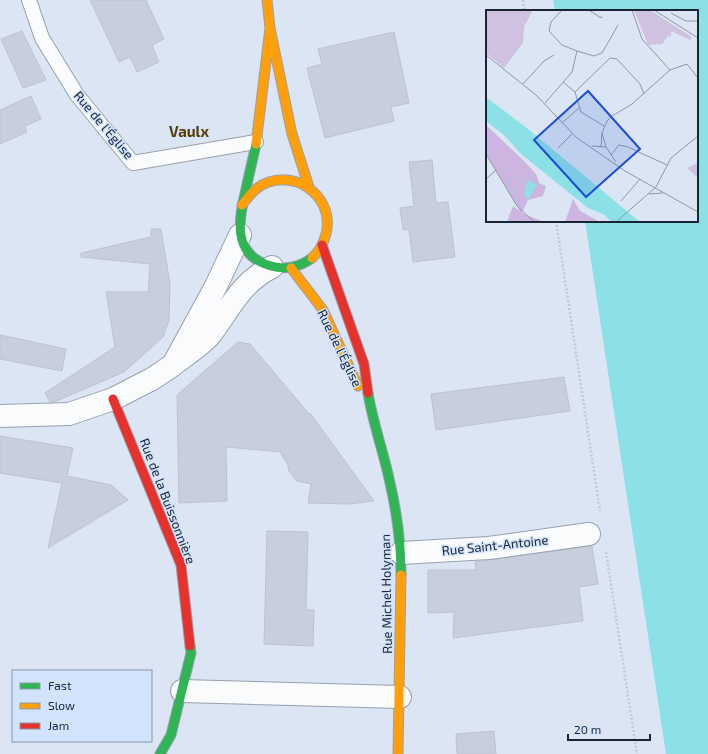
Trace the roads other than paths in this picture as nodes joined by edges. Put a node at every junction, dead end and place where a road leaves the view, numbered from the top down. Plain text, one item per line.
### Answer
1 (29, 0) edge
2 (267, 0) edge
3 (270, 28) junction
4 (256, 142) junction
5 (309, 187) junction
6 (242, 206) junction
7 (240, 235) junction
8 (322, 245) junction
9 (281, 268) junction
10 (174, 365) junction
11 (113, 399) junction
12 (371, 412) junction
13 (0, 416) edge
14 (597, 540) road end
15 (401, 552) junction
16 (182, 692) junction
17 (400, 697) junction
18 (160, 754) edge
19 (398, 754) edge

1 - 4 lane, Rue de l'Église
2 - 3 main road
3 - 4 main road, Rue de l'Église
3 - 5 main road
4 - 6 main road, Rue de l'Église
5 - 6 main road, Rue de l'Église
5 - 8 main road, Rue de l'Église
6 - 7 main road, Rue de l'Église
7 - 9 main road, Rue de l'Église
7 - 10 street
8 - 9 main road, Rue de l'Église
8 - 12 main road
9 - 10 street
9 - 12 main road, Rue de l'Église
10 - 11 street
11 - 13 street
11 - 16 main road, Rue de la Buissonnière
12 - 15 main road, Rue Michel Holyman
14 - 15 street, Rue Saint-Antoine
15 - 17 main road, Rue Michel Holyman
16 - 17 street
16 - 18 main road, Rue de la Buissonnière
17 - 19 main road, Rue Michel Holyman

